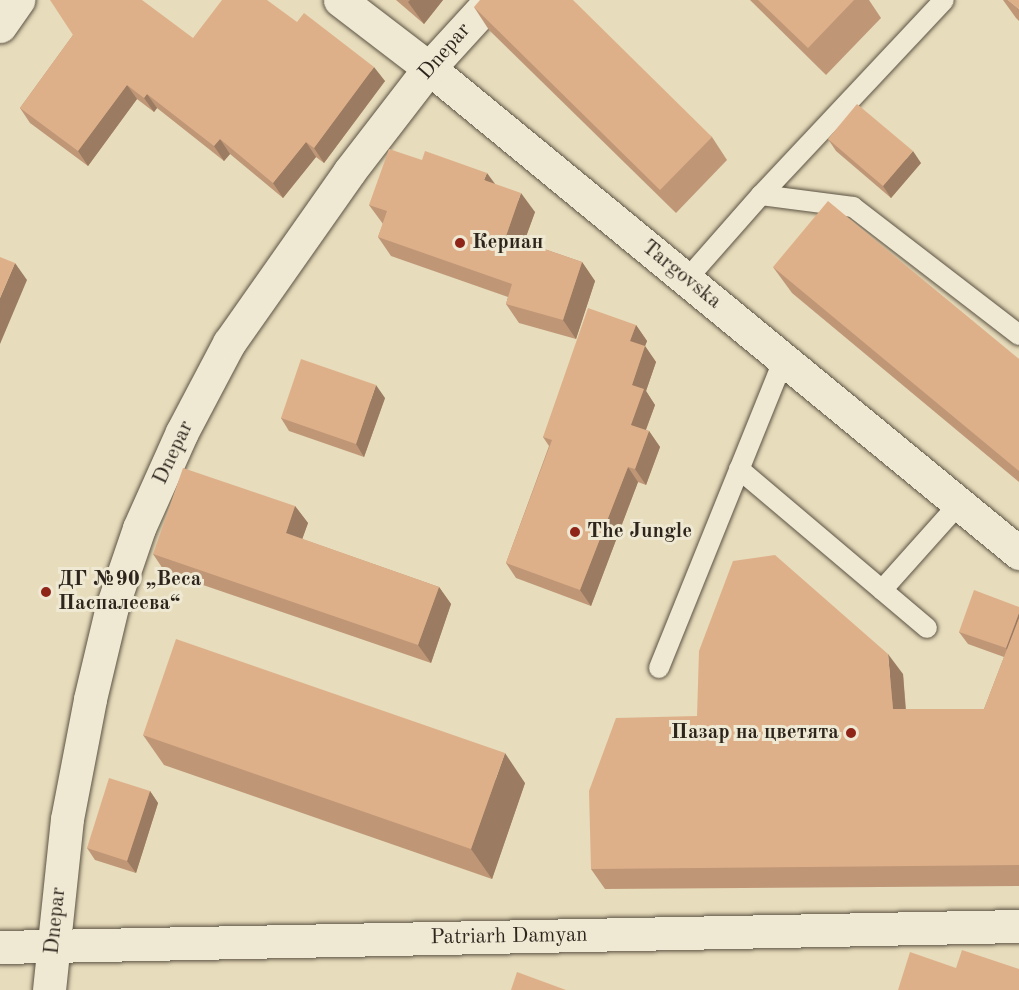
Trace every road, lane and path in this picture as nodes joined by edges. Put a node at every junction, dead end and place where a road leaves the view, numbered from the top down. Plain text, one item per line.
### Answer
1 (18, 0) edge
2 (340, 0) edge
3 (491, 0) edge
4 (944, 0) edge
5 (0, 26) edge
6 (429, 68) junction
7 (761, 195) junction
8 (687, 279) junction
9 (1019, 335) edge
10 (784, 359) junction
11 (739, 469) junction
12 (959, 504) junction
13 (1019, 553) edge
14 (882, 590) junction
15 (927, 628) dead end
16 (659, 668) dead end
17 (1019, 926) edge
18 (0, 947) edge
19 (53, 948) junction
20 (49, 990) edge

1 - 5 street
2 - 6 street, Targovska
3 - 6 street, Dnepar
4 - 7 lane
6 - 8 street, Targovska
6 - 19 street, Dnepar
7 - 8 lane
7 - 9 lane
8 - 10 street, Targovska
10 - 11 lane
10 - 12 street, Targovska
11 - 14 lane
11 - 16 lane
12 - 13 street, Targovska
12 - 14 lane
14 - 15 lane
17 - 19 street, Patriarh Damyan
18 - 19 street, Patriarh Damyan
19 - 20 street, Dnepar

